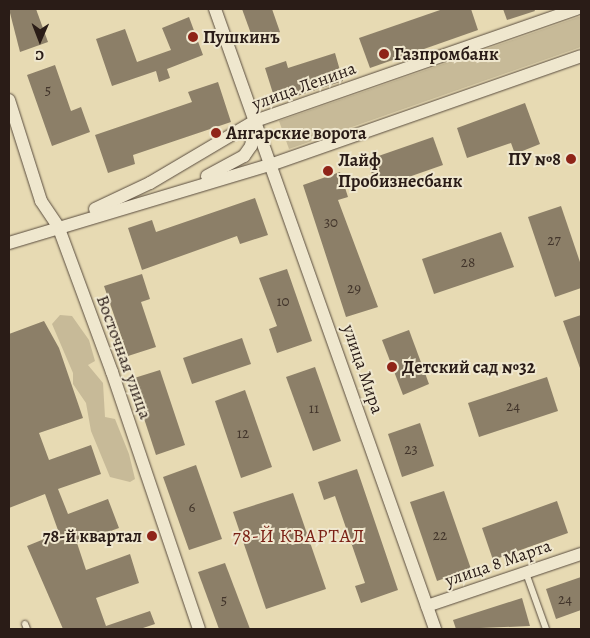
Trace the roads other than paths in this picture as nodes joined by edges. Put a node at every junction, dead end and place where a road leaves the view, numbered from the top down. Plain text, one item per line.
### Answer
1 (215, 9) edge
2 (576, 9) edge
3 (581, 56) edge
4 (9, 100) edge
5 (255, 121) junction
6 (273, 164) junction
7 (166, 194) junction
8 (58, 226) junction
9 (9, 243) edge
10 (581, 554) edge
11 (526, 573) junction
12 (427, 606) junction
13 (200, 629) edge
14 (435, 629) edge
15 (546, 629) edge

1 - 5 street, улица Мира
2 - 5 street, улица Ленина
3 - 6 street, улица Ленина
4 - 8 street, Восточная улица
5 - 6 street, улица Мира
5 - 7 street, улица Мира
5 - 8 street, улица Ленина
6 - 7 street, улица Ленина
6 - 12 street, улица Мира
7 - 8 street, улица Ленина
8 - 9 street, улица Ленина
8 - 13 street, Восточная улица
10 - 11 street, улица 8 Марта
11 - 12 street, улица 8 Марта
11 - 15 lane
12 - 14 street, улица Мира

